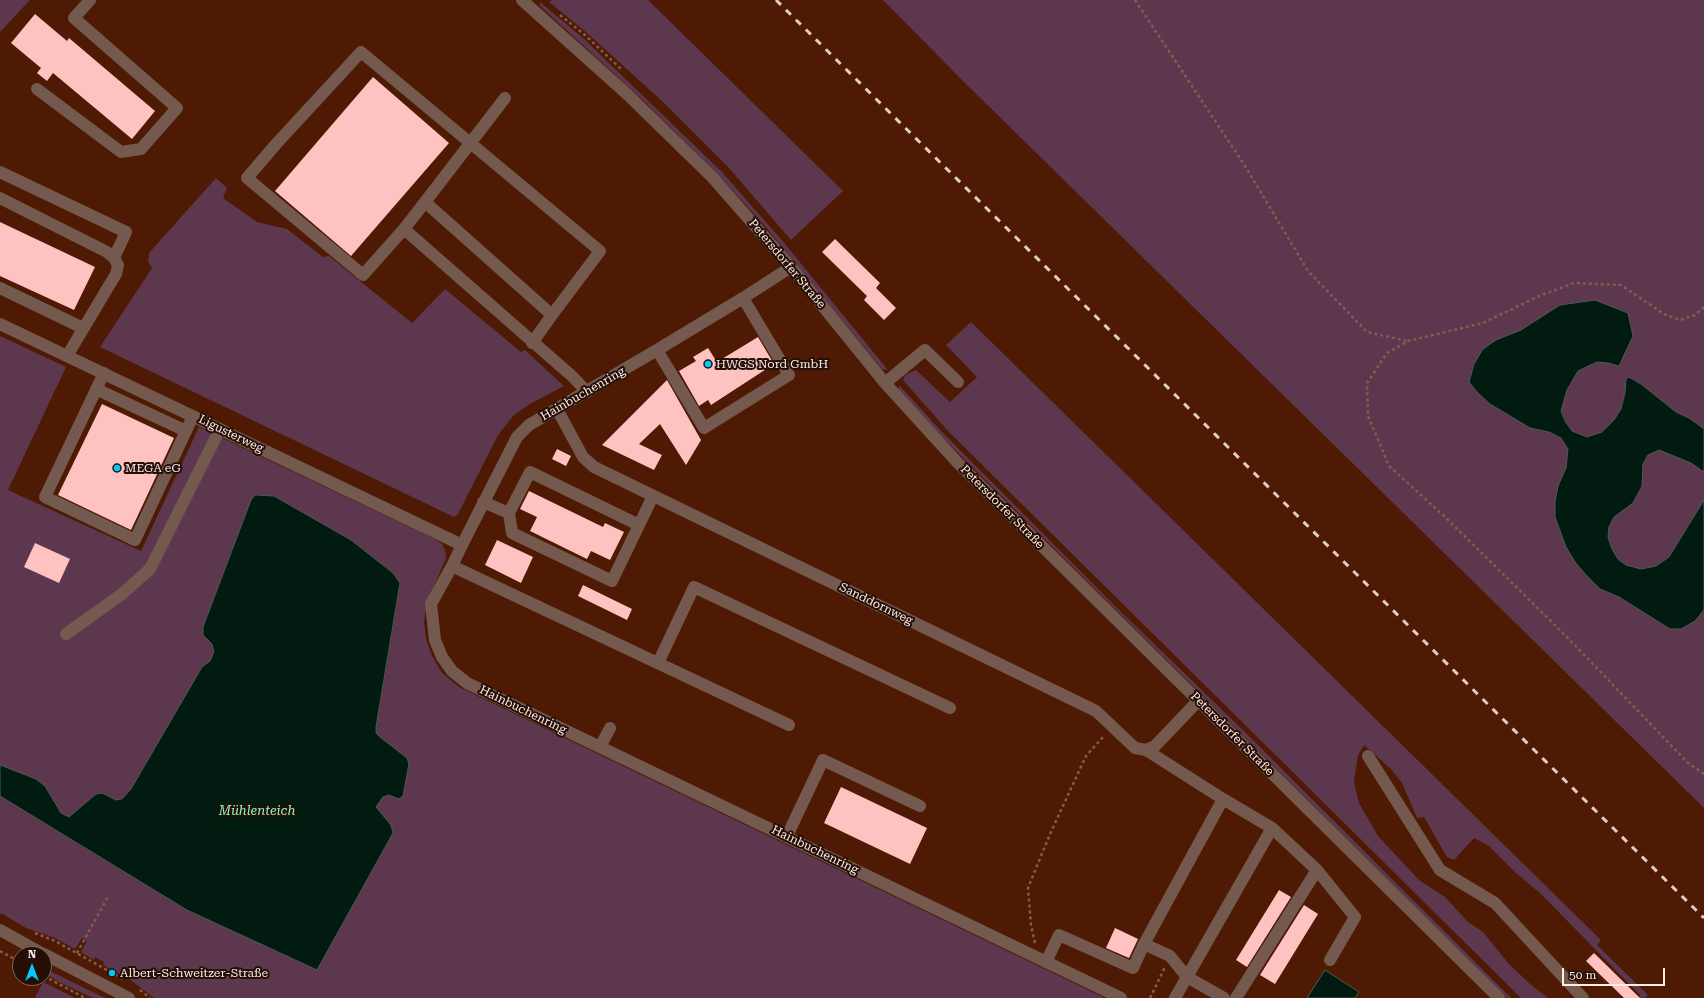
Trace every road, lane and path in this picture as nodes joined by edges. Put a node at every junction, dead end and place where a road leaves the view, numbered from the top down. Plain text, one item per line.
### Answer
1 (90, 0) edge
2 (1135, 0) edge
3 (526, 1) edge
4 (558, 13) dead end
5 (624, 73) dead end
6 (37, 89) dead end
7 (505, 98) dead end
8 (470, 143) junction
9 (0, 172) edge
10 (0, 198) edge
11 (425, 202) junction
12 (404, 229) junction
13 (114, 258) junction
14 (791, 267) junction
15 (0, 288) edge
16 (743, 298) junction
17 (1704, 307) edge
18 (552, 315) junction
19 (0, 324) edge
20 (83, 328) junction
21 (1408, 342) junction
22 (532, 343) junction
23 (657, 350) junction
24 (67, 356) junction
25 (104, 373) junction
26 (958, 382) dead end
27 (884, 383) junction
28 (96, 389) junction
29 (586, 392) junction
30 (557, 409) junction
31 (193, 416) junction
32 (220, 429) junction
33 (186, 431) junction
34 (653, 496) junction
35 (483, 502) junction
36 (508, 513) junction
37 (639, 525) junction
38 (462, 545) junction
39 (452, 566) junction
40 (66, 634) dead end
41 (658, 663) junction
42 (1198, 701) junction
43 (950, 708) dead end
44 (788, 725) dead end
45 (1112, 727) junction
46 (610, 728) dead end
47 (600, 747) junction
48 (1146, 750) junction
49 (1368, 756) dead end
50 (1704, 774) edge
51 (1223, 799) junction
52 (920, 806) dead end
53 (1272, 828) junction
54 (787, 836) junction
55 (1317, 870) junction
56 (109, 895) dead end
57 (0, 930) edge
58 (34, 933) dead end
59 (1144, 944) junction
60 (29, 946) edge
61 (0, 951) edge
62 (76, 954) junction
63 (1030, 954) junction
64 (1170, 956) junction
65 (12, 958) edge
66 (52, 958) edge
67 (1330, 960) dead end
68 (1046, 962) junction
69 (1187, 977) junction
70 (124, 979) dead end
71 (52, 980) edge
72 (135, 987) dead end
73 (84, 998) edge
74 (129, 998) edge
75 (150, 998) edge
76 (1121, 998) edge
77 (1150, 998) edge
78 (1175, 998) edge
79 (1224, 998) edge
80 (1236, 998) edge
81 (1499, 998) edge
82 (1583, 998) edge

1 - 6 street
2 - 21 path
3 - 14 street, Petersdorfer Straße
4 - 5 path
7 - 8 street
8 - 11 street
8 - 12 street
8 - 18 street
9 - 13 street
10 - 13 street
11 - 12 street
11 - 18 street
12 - 22 street
13 - 20 street
14 - 16 street, Hainbuchenring
14 - 27 street, Petersdorfer Straße
15 - 20 street
16 - 23 street, Hainbuchenring
16 - 23 street
17 - 21 path
18 - 22 street
19 - 24 street, Ligusterweg
20 - 24 street
21 - 50 path
22 - 29 street
23 - 29 street, Hainbuchenring
24 - 25 street, Ligusterweg
25 - 28 street
25 - 31 street, Ligusterweg
26 - 27 street
27 - 42 street, Petersdorfer Straße
28 - 33 street
28 - 33 street
29 - 30 street, Hainbuchenring
30 - 34 street, Sanddornweg
30 - 35 street, Hainbuchenring
31 - 32 street, Ligusterweg
31 - 33 street
32 - 38 street, Ligusterweg
32 - 40 street
34 - 37 street
34 - 45 street, Sanddornweg
35 - 36 street
35 - 38 street, Hainbuchenring
36 - 37 street
36 - 37 street
38 - 39 street, Hainbuchenring
39 - 41 street
39 - 47 street, Hainbuchenring
41 - 43 street
41 - 44 street
42 - 48 street
42 - 81 street, Petersdorfer Straße
45 - 48 street, Sanddornweg
45 - 63 path
46 - 47 street
47 - 54 street, Hainbuchenring
48 - 51 street, Sanddornweg
49 - 82 street
51 - 53 street, Sanddornweg
51 - 59 street
52 - 54 street
53 - 55 street, Sanddornweg
53 - 69 street
54 - 63 street, Hainbuchenring
55 - 67 street, Sanddornweg
55 - 80 street
56 - 62 path
57 - 60 street
58 - 62 path
59 - 64 street
59 - 68 street
61 - 65 path
62 - 70 path
63 - 68 street, Hainbuchenring
64 - 69 street
64 - 77 path
66 - 74 street
68 - 76 street, Hainbuchenring
69 - 78 street
69 - 79 street
71 - 73 path
72 - 75 path

